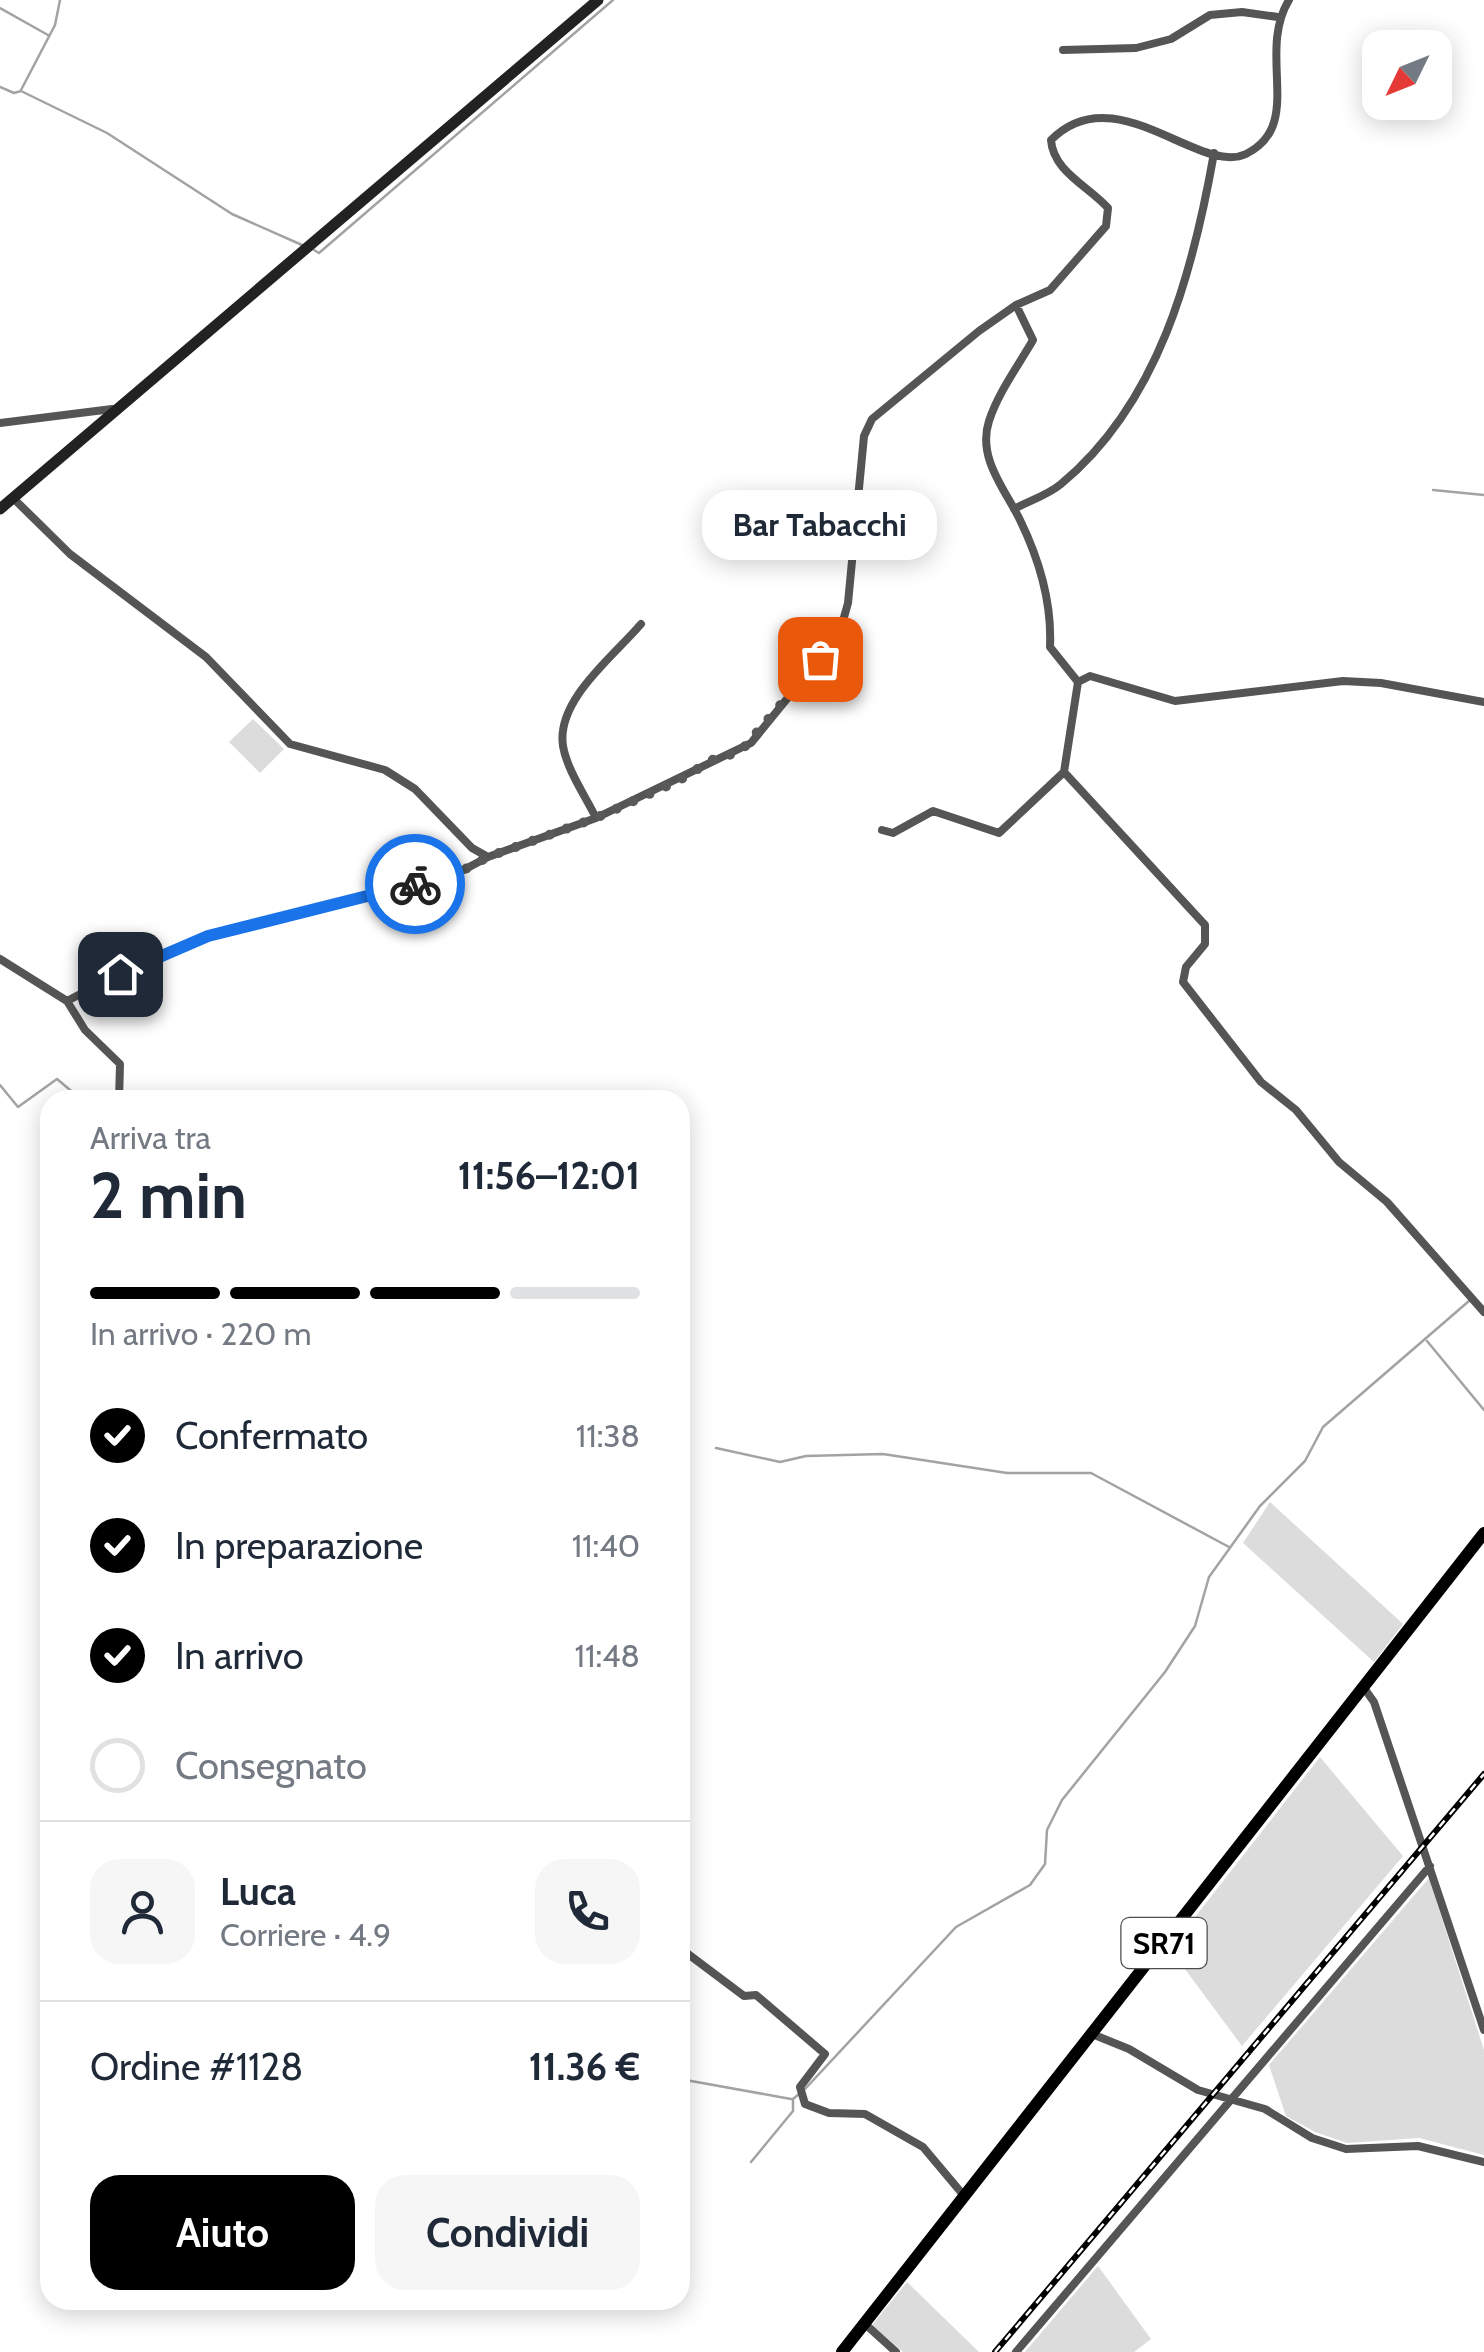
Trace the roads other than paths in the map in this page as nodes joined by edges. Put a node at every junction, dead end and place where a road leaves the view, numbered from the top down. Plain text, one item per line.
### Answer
1 (598, 0) edge
2 (1288, 0) edge
3 (1278, 17) junction
4 (1063, 50) dead end
5 (1214, 153) junction
6 (1016, 305) junction
7 (112, 410) junction
8 (0, 424) edge
9 (13, 498) junction
10 (0, 509) edge
11 (1014, 509) junction
12 (641, 624) dead end
13 (1078, 682) junction
14 (1484, 702) edge
15 (1064, 772) junction
16 (596, 818) junction
17 (882, 830) dead end
18 (488, 857) junction
19 (0, 959) edge
20 (68, 1000) junction
21 (119, 1090) edge
22 (1484, 1312) edge
23 (1484, 1533) edge
24 (1364, 1688) junction
25 (1430, 1866) junction
26 (690, 1956) edge
27 (1484, 2030) edge
28 (1092, 2034) junction
29 (1232, 2099) junction
30 (1484, 2162) edge
31 (965, 2197) junction
32 (864, 2323) junction
33 (842, 2352) edge
34 (896, 2352) edge
35 (1016, 2352) edge

1 - 7 street
2 - 3 street
3 - 4 street
3 - 5 street
5 - 6 street
5 - 11 street
6 - 11 street
6 - 16 street
7 - 8 street
7 - 9 street
9 - 10 street
9 - 18 street
11 - 13 street
12 - 16 street
13 - 14 street
13 - 15 street
15 - 17 street
15 - 22 street
16 - 18 street
18 - 20 street
19 - 20 street
20 - 21 street
23 - 24 main road, SR71
24 - 25 street
24 - 28 main road, SR71
25 - 27 street
25 - 29 street
26 - 31 street
28 - 29 street
28 - 31 main road, SR71
29 - 30 street
29 - 35 street
31 - 32 main road, SR71
32 - 33 main road, SR71
32 - 34 street

